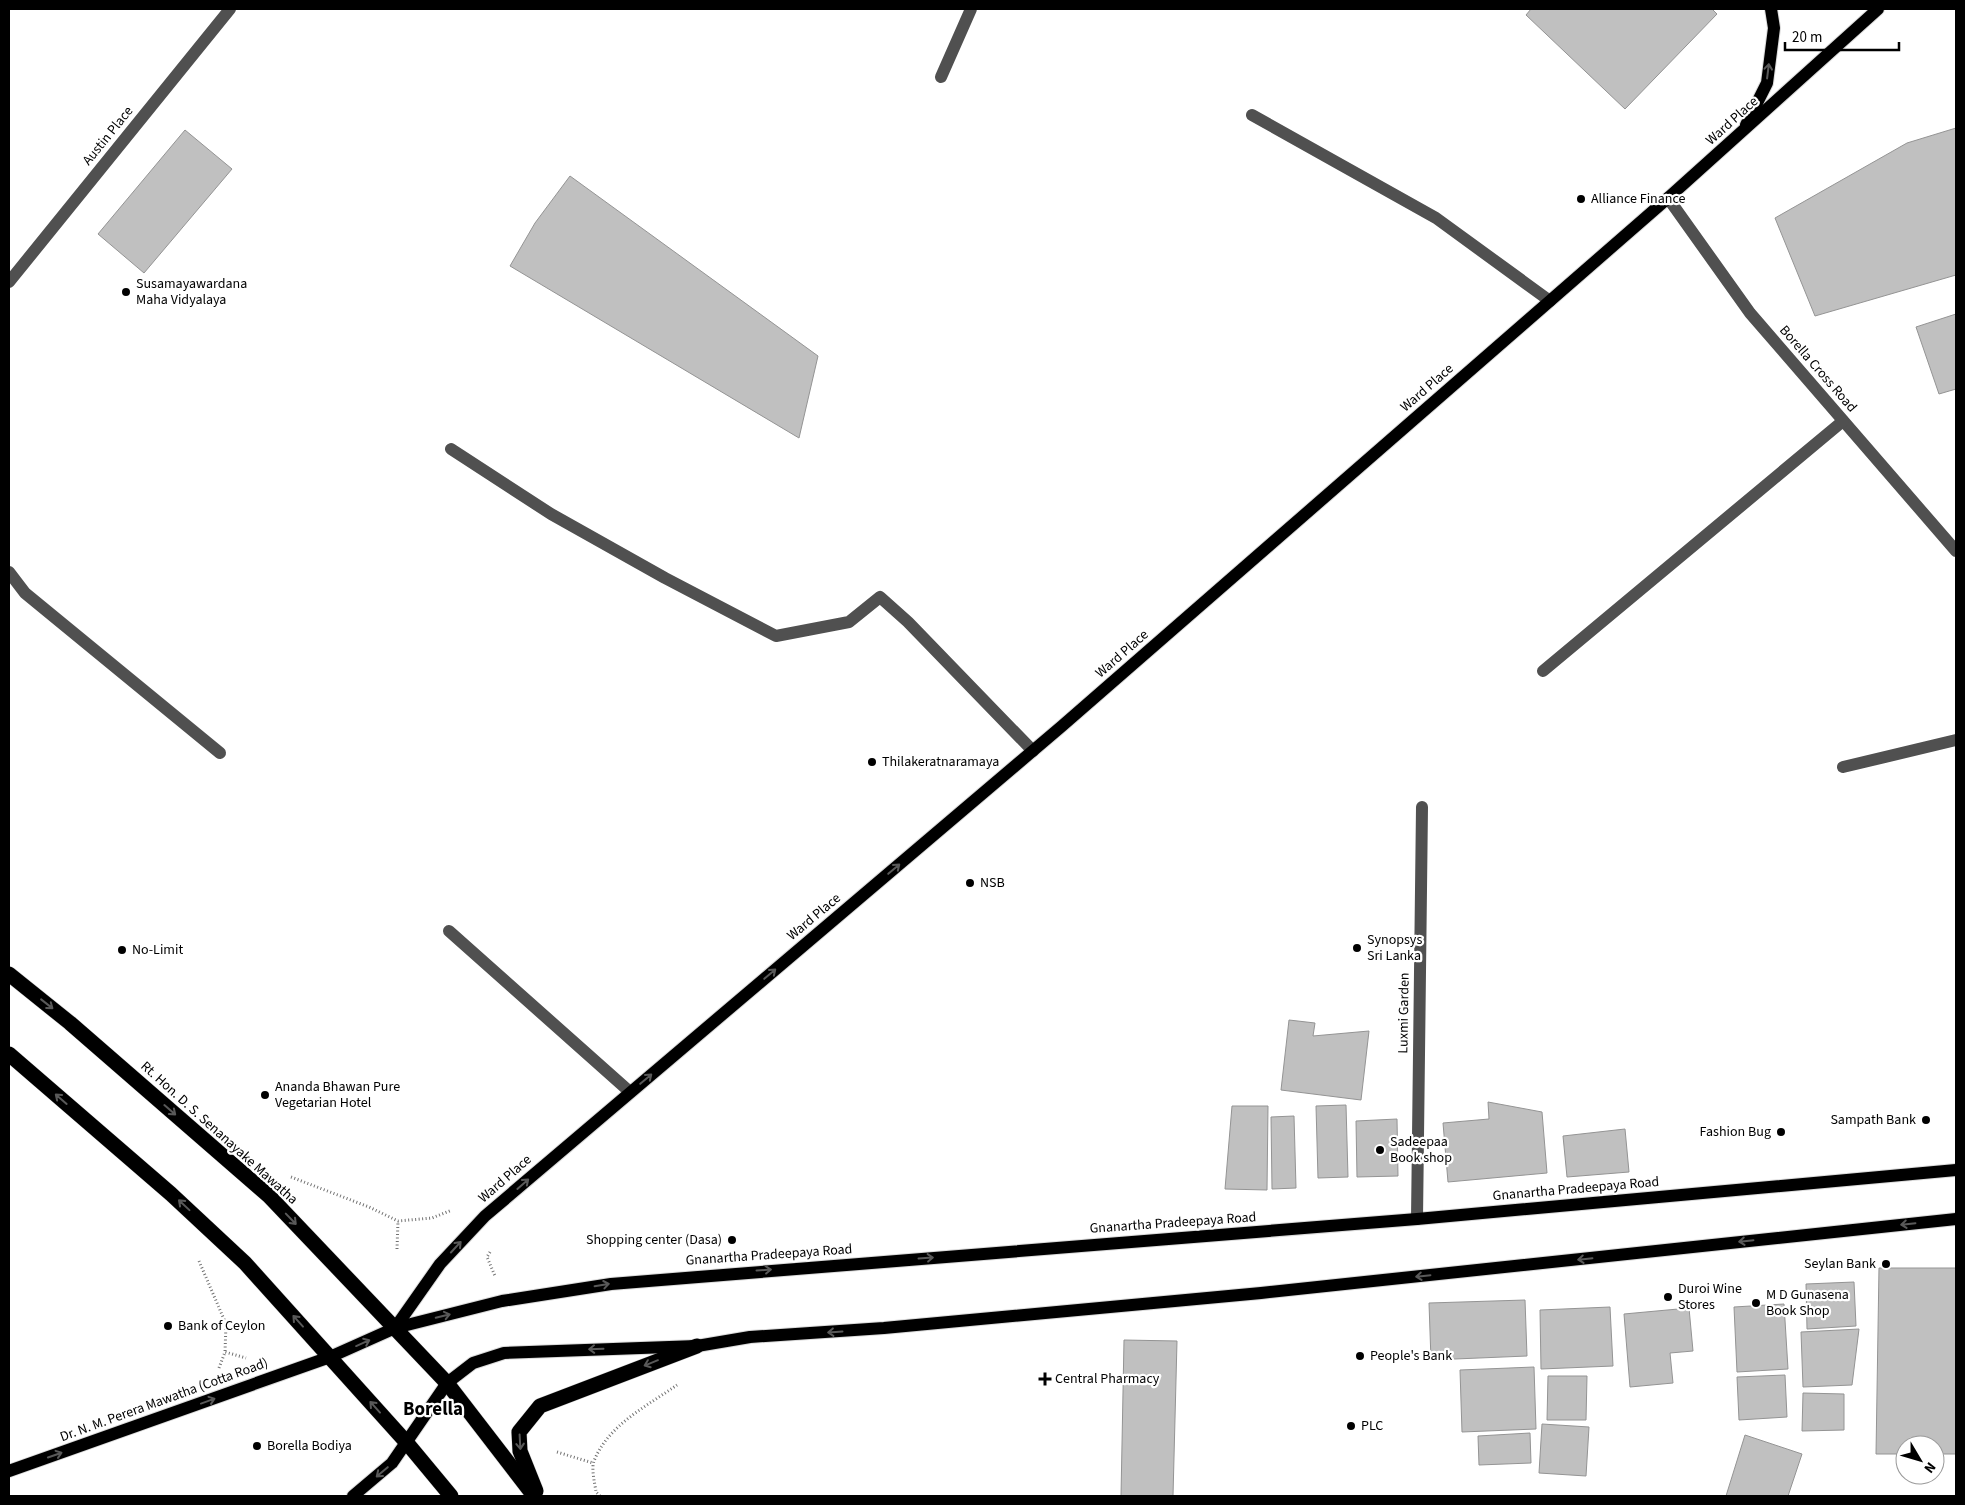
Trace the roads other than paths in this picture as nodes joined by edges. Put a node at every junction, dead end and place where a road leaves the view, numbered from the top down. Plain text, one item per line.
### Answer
1 (230, 9) edge
2 (971, 9) edge
3 (1771, 9) edge
4 (1878, 9) edge
5 (941, 77) dead end
6 (1252, 116) dead end
7 (1743, 131) junction
8 (1668, 198) junction
9 (9, 282) edge
10 (1550, 301) junction
11 (1843, 422) junction
12 (451, 449) dead end
13 (1956, 551) edge
14 (9, 572) edge
15 (1543, 671) dead end
16 (1956, 740) edge
17 (1033, 751) junction
18 (220, 753) dead end
19 (1843, 768) dead end
20 (1422, 807) dead end
21 (449, 931) dead end
22 (9, 974) edge
23 (9, 1054) edge
24 (630, 1092) junction
25 (1956, 1170) edge
26 (1417, 1219) junction
27 (1956, 1219) edge
28 (395, 1328) junction
29 (697, 1346) junction
30 (330, 1357) junction
31 (447, 1383) junction
32 (407, 1443) junction
33 (9, 1471) edge
34 (353, 1496) edge
35 (451, 1496) edge
36 (534, 1496) edge
37 (538, 1496) edge

1 - 9 street, Austin Place
2 - 5 street
7 -> 3 main road
4 - 7 main road, Ward Place
6 - 10 street
7 - 8 main road, Ward Place
8 - 10 main road, Ward Place
8 - 11 street, Borella Cross Road
10 - 17 main road, Ward Place
11 - 13 street, Borella Cross Road
11 - 15 street
12 - 17 street
14 - 18 street
16 - 19 street
24 -> 17 main road, Ward Place
20 - 26 street, Luxmi Garden
21 - 24 street
22 -> 28 highway, Rt. Hon. D. S. Senanayake Mawatha
30 -> 23 highway
28 -> 24 main road, Ward Place
25 - 26 main road, Gnanartha Pradeepaya Road
28 -> 26 main road, Gnanartha Pradeepaya Road
27 -> 29 main road
30 -> 28 main road, Gnanartha Pradeepaya Road
28 - 31 highway, Rt. Hon. D. S. Senanayake Mawatha
29 -> 31 main road
29 -> 37 highway
32 -> 30 highway
33 -> 30 main road, Dr. N. M. Perera Mawatha (Cotta Road)
31 - 32 main road
31 - 36 highway, Rt. Hon. D. S. Senanayake Mawatha
32 -> 34 main road
32 - 35 highway

